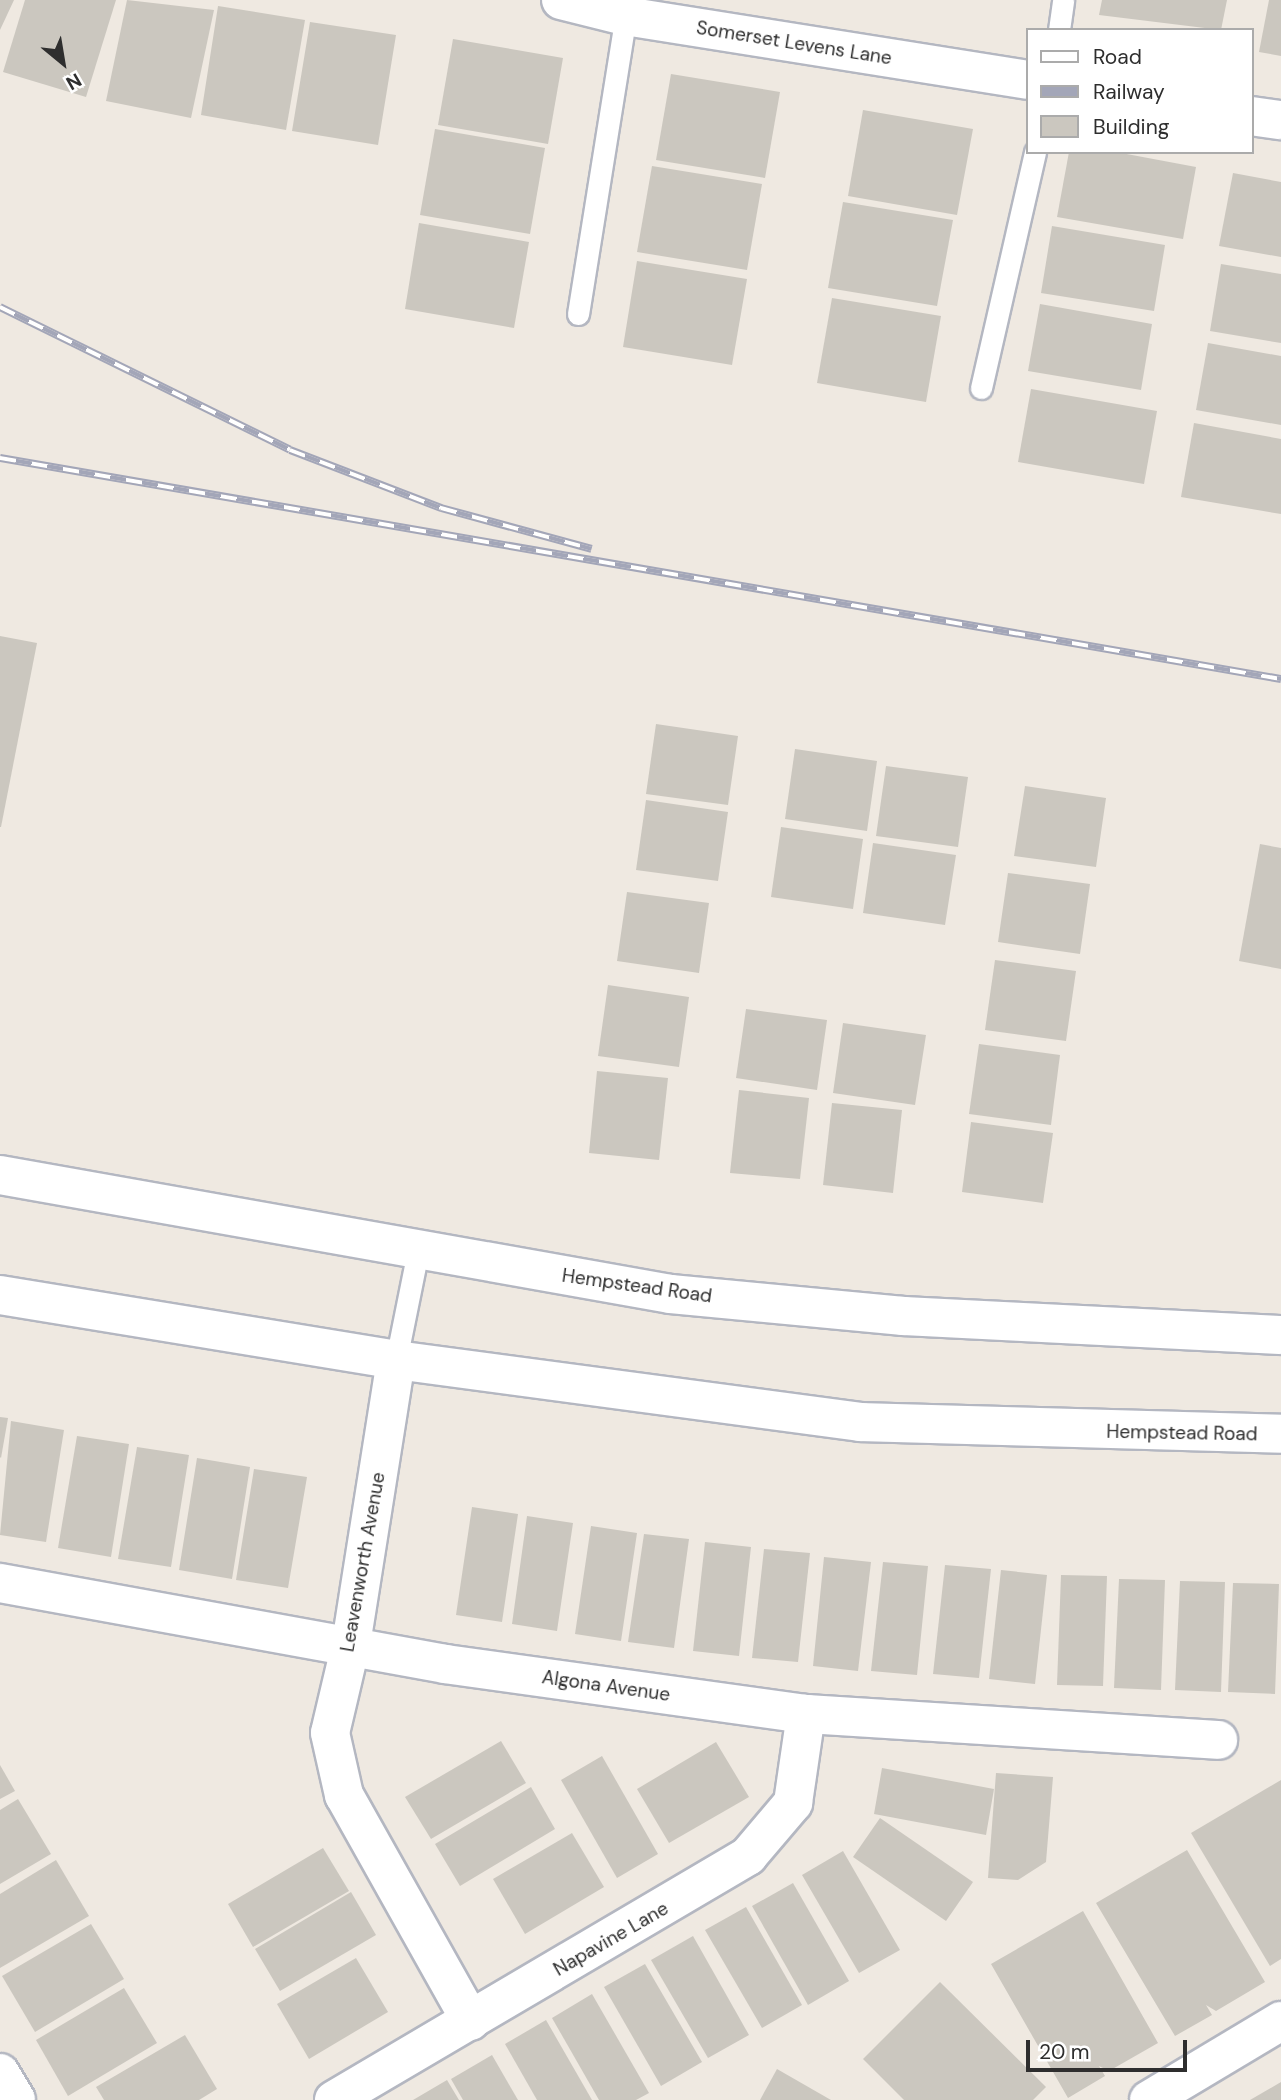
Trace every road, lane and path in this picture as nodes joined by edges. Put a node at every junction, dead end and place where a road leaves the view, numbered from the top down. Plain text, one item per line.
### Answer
1 (561, 0) edge
2 (1063, 0) edge
3 (627, 8) edge
4 (1059, 28) edge
5 (1026, 80) edge
6 (1253, 116) edge
7 (1281, 120) edge
8 (1035, 154) edge
9 (578, 314) dead end
10 (981, 388) dead end
11 (0, 1175) edge
12 (418, 1251) junction
13 (0, 1295) edge
14 (1281, 1335) edge
15 (396, 1360) junction
16 (1281, 1434) edge
17 (0, 1583) edge
18 (351, 1644) junction
19 (806, 1714) junction
20 (1219, 1740) dead end
21 (471, 2021) junction
22 (1281, 2021) edge
23 (0, 2073) edge
24 (16, 2100) edge
25 (334, 2100) edge
26 (1149, 2100) edge

1 - 3 street, Somerset Levens Lane
2 - 4 lane
3 - 5 street, Somerset Levens Lane
3 - 9 lane
6 - 7 street
8 - 10 lane
11 - 12 street, Hempstead Road
12 - 14 street, Hempstead Road
12 - 15 lane
13 - 15 street, Hempstead Road
15 - 16 street, Hempstead Road
15 - 18 street, Leavenworth Avenue
17 - 18 street, Algona Avenue
18 - 19 street, Algona Avenue
18 - 21 street, Leavenworth Avenue
19 - 20 street, Algona Avenue
19 - 21 street, Napavine Lane
21 - 25 street, Napavine Lane
22 - 26 street
23 - 24 street

